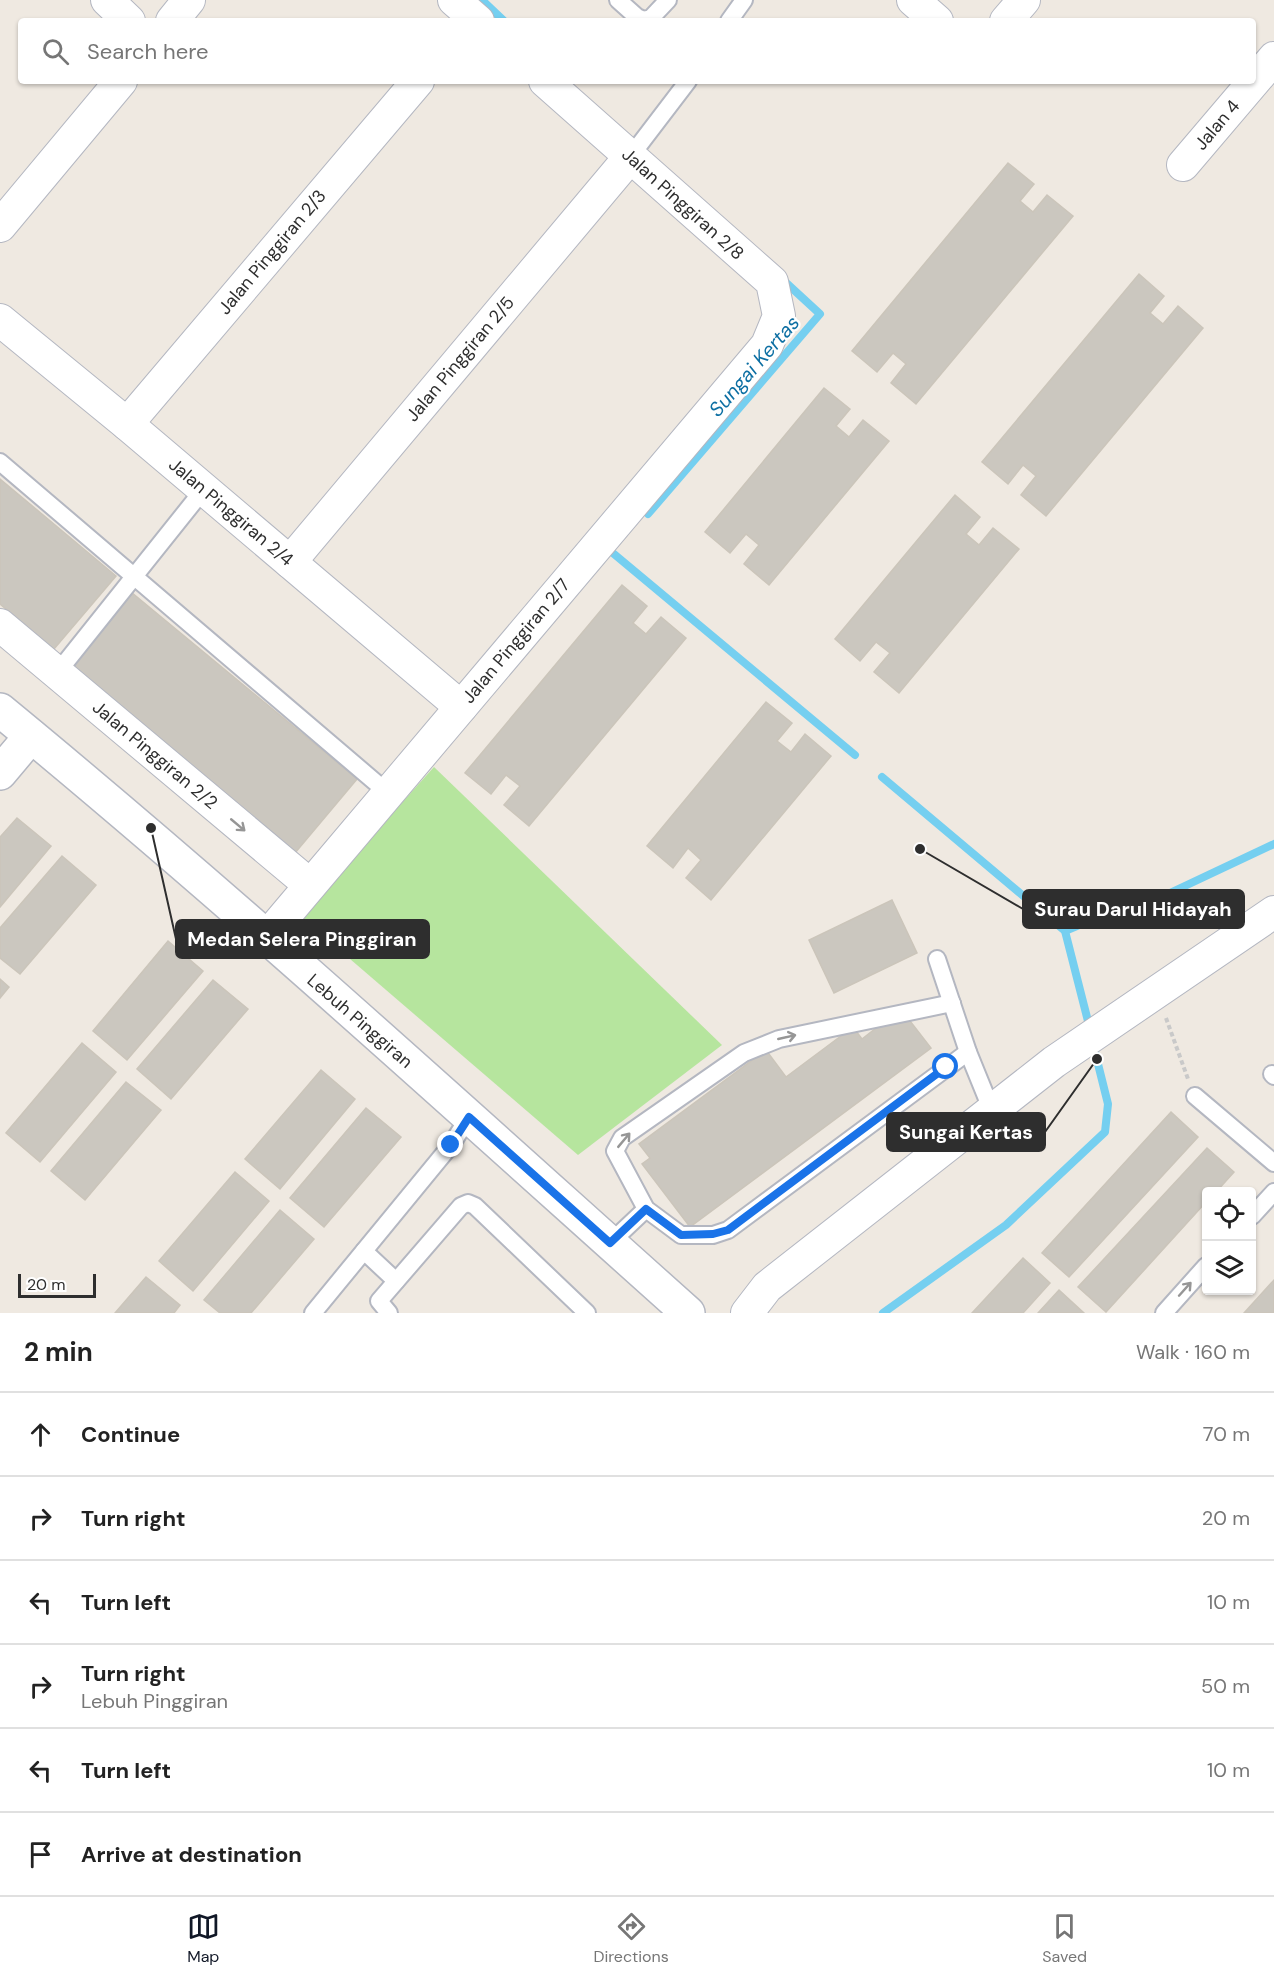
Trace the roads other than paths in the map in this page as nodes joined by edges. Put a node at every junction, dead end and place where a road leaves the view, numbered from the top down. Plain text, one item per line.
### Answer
1 (106, 0) edge
2 (189, 0) edge
3 (618, 0) edge
4 (668, 0) edge
5 (744, 0) edge
6 (913, 0) edge
7 (1024, 0) edge
8 (126, 18) edge
9 (174, 18) edge
10 (639, 18) edge
11 (651, 18) edge
12 (731, 18) edge
13 (934, 18) edge
14 (1009, 18) edge
15 (1274, 58) edge
16 (1256, 79) edge
17 (119, 84) edge
18 (415, 84) edge
19 (548, 84) edge
20 (686, 84) edge
21 (1252, 84) edge
22 (630, 157) junction
23 (1183, 165) dead end
24 (0, 226) edge
25 (0, 320) edge
26 (767, 345) joint
27 (127, 424) junction
28 (0, 462) edge
29 (204, 489) junction
30 (290, 562) junction
31 (134, 577) junction
32 (0, 626) edge
33 (57, 673) junction
34 (461, 707) junction
35 (0, 710) edge
36 (31, 736) junction
37 (0, 773) edge
38 (388, 793) junction
39 (310, 885) junction
40 (1274, 912) edge
41 (266, 938) junction
42 (937, 959) dead end
43 (952, 1004) junction
44 (968, 1052) junction
45 (1192, 1089) road end
46 (992, 1111) junction
47 (469, 1117) junction
48 (1274, 1162) edge
49 (1274, 1192) edge
50 (646, 1209) junction
51 (1256, 1211) edge
52 (610, 1243) junction
53 (364, 1251) junction
54 (1202, 1270) edge
55 (396, 1281) junction
56 (313, 1313) edge
57 (389, 1313) edge
58 (587, 1313) edge
59 (688, 1313) edge
60 (747, 1313) edge
61 (1164, 1313) edge

1 - 8 street
2 - 9 street
3 - 10 lane
4 - 11 lane
5 - 12 lane
6 - 13 street
7 - 14 street
15 - 16 street, Jalan 4
17 - 24 street
18 - 27 street, Jalan Pinggiran 2/3
19 - 22 street, Jalan Pinggiran 2/8
20 - 22 lane
21 - 23 street, Jalan 4
22 - 26 street, Jalan Pinggiran 2/8
22 - 30 street, Jalan Pinggiran 2/5
25 - 27 street, Jalan Pinggiran 2/4
26 - 34 street, Jalan Pinggiran 2/7
27 - 29 street, Jalan Pinggiran 2/4
28 - 31 lane
29 - 30 street, Jalan Pinggiran 2/4
29 - 31 lane
30 - 34 street, Jalan Pinggiran 2/4
31 - 33 lane
31 - 38 lane
32 - 33 street, Jalan Pinggiran 2/2
33 -> 39 street, Jalan Pinggiran 2/2
34 - 38 street, Jalan Pinggiran 2/7
35 - 36 street, Lebuh Pinggiran
36 - 37 street
36 - 41 street, Lebuh Pinggiran
38 - 39 street, Jalan Pinggiran 2/7
39 - 41 street, Jalan Pinggiran 2/7
40 - 46 street
41 - 47 street, Lebuh Pinggiran
42 - 43 lane
43 - 44 lane
50 -> 43 lane
44 - 46 lane
44 - 50 lane
45 - 48 lane
46 - 60 street
47 - 52 street, Lebuh Pinggiran
47 - 53 lane
49 - 51 lane
50 - 52 lane
52 - 59 street, Lebuh Pinggiran
53 - 55 lane
53 - 56 lane
61 -> 54 lane
55 - 57 lane
55 - 58 lane

